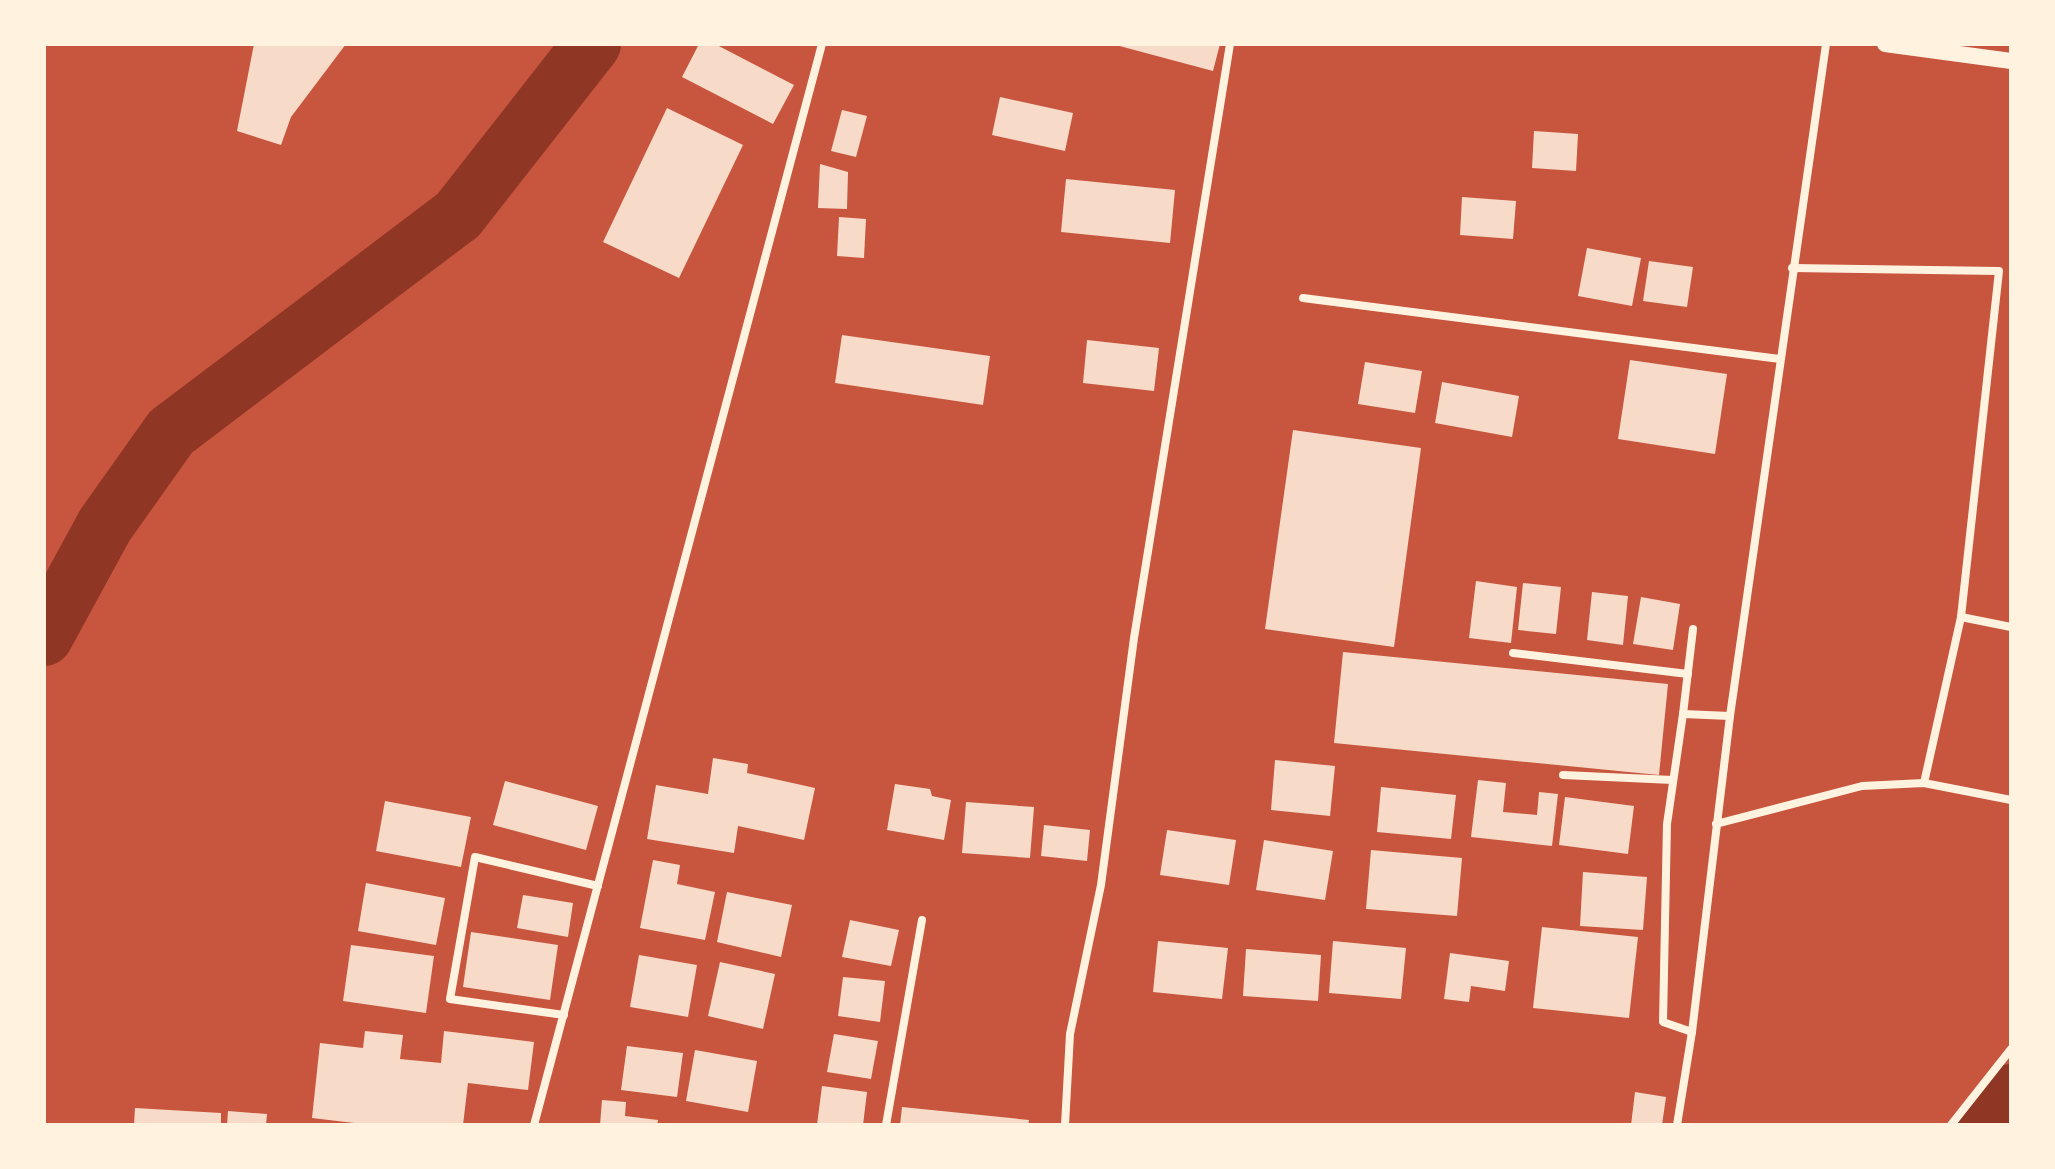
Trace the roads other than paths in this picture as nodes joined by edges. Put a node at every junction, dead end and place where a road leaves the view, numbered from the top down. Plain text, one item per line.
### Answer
1 (822, 44) edge
2 (1230, 44) edge
3 (1826, 44) edge
4 (1885, 44) edge
5 (1954, 48) edge
6 (2011, 61) edge
7 (1792, 268) junction
8 (1303, 298) dead end
9 (1780, 359) junction
10 (1961, 617) junction
11 (2011, 627) edge
12 (1693, 629) dead end
13 (1513, 653) dead end
14 (1688, 674) junction
15 (1683, 714) junction
16 (1730, 716) junction
17 (1563, 775) dead end
18 (1673, 780) junction
19 (1924, 783) junction
20 (2011, 800) edge
21 (1716, 824) junction
22 (598, 886) junction
23 (922, 920) dead end
24 (564, 1015) junction
25 (1692, 1032) junction
26 (2011, 1049) edge
27 (534, 1125) edge
28 (886, 1125) edge
29 (1065, 1125) edge
30 (1677, 1125) edge
31 (1951, 1125) edge

1 - 22 street
2 - 29 street
3 - 7 street
4 - 5 main road
5 - 6 main road
7 - 9 street
7 - 10 street
8 - 9 street
9 - 16 street
10 - 11 street
10 - 19 street
12 - 14 street
13 - 14 street
14 - 15 street
15 - 16 street
15 - 18 street
16 - 21 street
17 - 18 street
18 - 25 street
19 - 20 street
19 - 21 street
21 - 25 street
22 - 24 street
22 - 24 street
23 - 28 street
24 - 27 street
25 - 30 street
26 - 31 street

